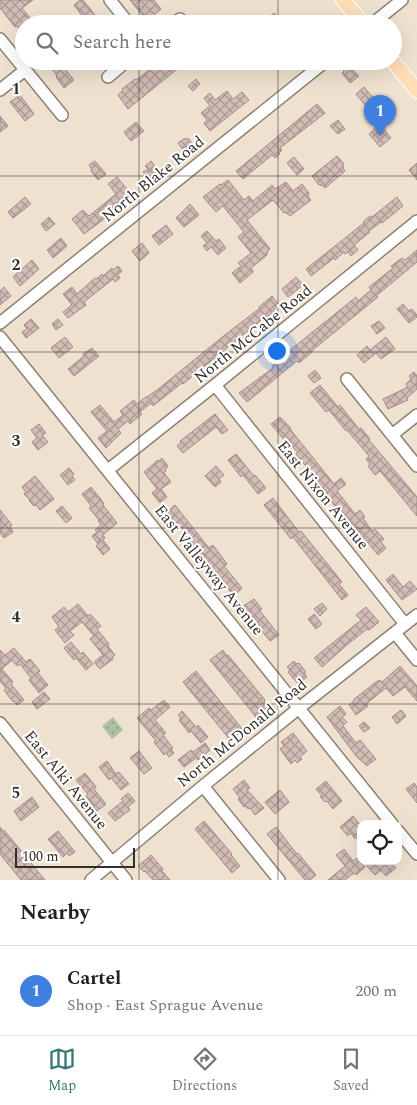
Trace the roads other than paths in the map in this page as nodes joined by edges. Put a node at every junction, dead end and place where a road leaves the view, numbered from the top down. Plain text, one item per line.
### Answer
1 (110, 0) edge
2 (343, 0) edge
3 (402, 0) edge
4 (122, 15) edge
5 (356, 15) edge
6 (383, 15) edge
7 (0, 39) edge
8 (15, 58) edge
9 (25, 70) joint
10 (116, 70) edge
11 (315, 70) edge
12 (400, 70) edge
13 (108, 77) dead end
14 (0, 90) edge
15 (417, 91) edge
16 (62, 115) dead end
17 (417, 221) edge
18 (0, 323) edge
19 (0, 337) edge
20 (347, 379) dead end
21 (215, 385) junction
22 (417, 415) edge
23 (392, 435) junction
24 (417, 466) edge
25 (108, 470) junction
26 (417, 615) edge
27 (405, 624) junction
28 (395, 633) junction
29 (417, 660) edge
30 (299, 708) junction
31 (0, 723) edge
32 (202, 786) junction
33 (389, 820) edge
34 (402, 836) edge
35 (417, 854) edge
36 (112, 862) junction
37 (91, 880) edge
38 (126, 880) edge
39 (279, 880) edge

1 - 4 street
2 - 5 main road
3 - 6 street
7 - 8 street
9 - 14 street
9 - 16 street
10 - 13 street
11 - 18 street, North Blake Road
12 - 15 main road
17 - 21 street, North McCabe Road
19 - 25 street, East Valleyway Avenue
20 - 23 street
21 - 25 street, North McCabe Road
21 - 27 street, East Nixon Avenue
22 - 23 street
23 - 24 street
25 - 30 street, East Valleyway Avenue
26 - 27 street, North McDonald Road
27 - 28 street, North McDonald Road
28 - 29 street
28 - 30 street, North McDonald Road
30 - 32 street, North McDonald Road
30 - 33 street, East Valleyway Avenue
31 - 36 street, East Alki Avenue
32 - 36 street, North McDonald Road
32 - 39 street
34 - 35 street
36 - 37 street, North McDonald Road
36 - 38 street, East Alki Avenue

